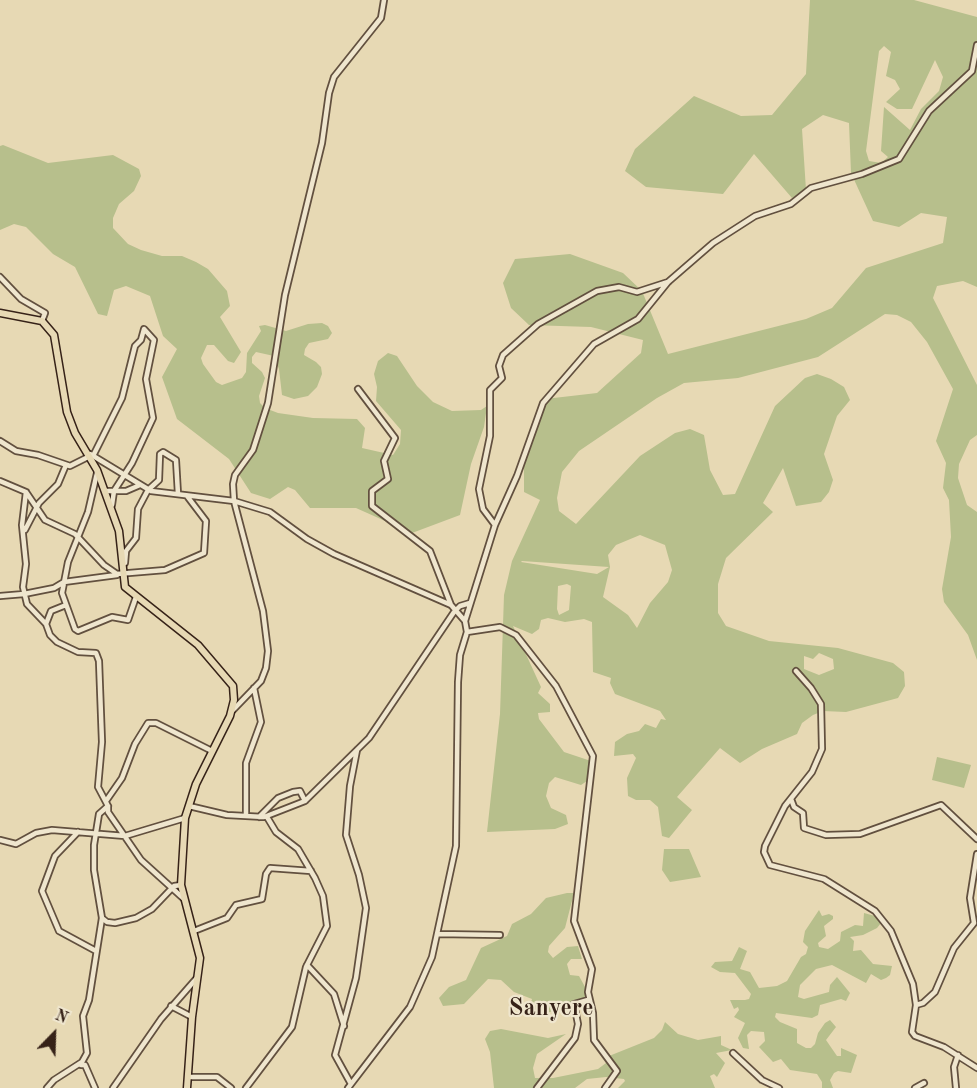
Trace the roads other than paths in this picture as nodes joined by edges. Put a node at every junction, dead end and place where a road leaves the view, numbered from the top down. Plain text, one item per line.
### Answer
1 (384, 0) edge
2 (977, 45) edge
3 (0, 277) edge
4 (668, 282) junction
5 (0, 313) edge
6 (42, 321) junction
7 (357, 389) dead end
8 (0, 441) edge
9 (91, 455) junction
10 (66, 465) junction
11 (124, 473) junction
12 (0, 481) edge
13 (97, 483) junction
14 (140, 486) junction
15 (148, 490) junction
16 (105, 491) junction
17 (114, 491) junction
18 (26, 492) junction
19 (178, 494) junction
20 (188, 496) junction
21 (234, 501) junction
22 (37, 507) junction
23 (113, 514) junction
24 (495, 525) junction
25 (24, 532) junction
26 (77, 537) junction
27 (124, 572) junction
28 (64, 582) junction
29 (24, 594) junction
30 (0, 596) edge
31 (136, 597) junction
32 (470, 603) junction
33 (66, 605) junction
34 (451, 605) junction
35 (454, 612) junction
36 (465, 621) junction
37 (46, 624) junction
38 (467, 632) junction
39 (796, 671) dead end
40 (254, 688) junction
41 (230, 716) junction
42 (357, 750) junction
43 (212, 751) junction
44 (791, 799) junction
45 (305, 801) junction
46 (107, 803) junction
47 (189, 806) junction
48 (246, 816) junction
49 (259, 817) junction
50 (267, 817) junction
51 (185, 818) junction
52 (78, 832) junction
53 (95, 834) junction
54 (125, 836) junction
55 (977, 839) edge
56 (0, 840) edge
57 (977, 854) edge
58 (311, 871) junction
59 (181, 885) junction
60 (171, 889) junction
61 (183, 898) junction
62 (102, 918) junction
63 (194, 931) junction
64 (438, 934) junction
65 (500, 935) dead end
66 (96, 951) junction
67 (307, 965) junction
68 (196, 979) junction
69 (588, 1000) junction
70 (916, 1005) junction
71 (171, 1006) junction
72 (192, 1017) junction
73 (344, 1026) junction
74 (733, 1053) dead end
75 (958, 1055) junction
76 (78, 1066) junction
77 (977, 1068) edge
78 (188, 1077) junction
79 (924, 1083) dead end
80 (349, 1086) edge
81 (47, 1088) edge
82 (95, 1088) edge
83 (113, 1088) edge
84 (187, 1088) edge
85 (231, 1088) edge
86 (246, 1088) edge
87 (537, 1088) edge
88 (605, 1088) edge
89 (779, 1088) edge
90 (915, 1088) edge
91 (956, 1088) edge

1 - 21 street
2 - 4 street
3 - 6 street
4 - 24 street
4 - 24 street
5 - 6 main road
6 - 9 main road
7 - 34 street
8 - 10 street
9 - 10 street
9 - 11 street
9 - 11 street
9 - 13 main road
10 - 22 street
11 - 14 street
11 - 17 street
12 - 18 street
13 - 16 main road
13 - 26 street
14 - 15 street
14 - 17 street
15 - 19 street
15 - 19 street
15 - 27 street
16 - 17 street
16 - 23 main road
17 - 23 street
18 - 22 street
18 - 25 street
19 - 20 street
20 - 21 street
20 - 27 street
21 - 34 street
21 - 40 street
22 - 25 street
22 - 26 street
23 - 27 main road
24 - 32 street
25 - 29 street
26 - 27 street
26 - 28 street
27 - 28 street
27 - 31 main road
28 - 29 street
28 - 33 street
29 - 30 street
29 - 37 street
31 - 33 street
31 - 41 main road
32 - 35 street
32 - 36 street
33 - 37 street
34 - 35 street
35 - 36 street
35 - 42 street
36 - 38 street
37 - 46 street
38 - 64 street
38 - 69 street
39 - 44 street
40 - 41 street
40 - 48 street
41 - 43 main road
42 - 45 street
42 - 73 street
43 - 46 street
43 - 47 main road
44 - 55 street
44 - 70 street
45 - 49 street
45 - 50 street
46 - 53 street
46 - 54 street
47 - 48 street
47 - 51 main road
48 - 49 street
49 - 50 street
50 - 58 street
51 - 54 street
51 - 59 main road
52 - 53 street
52 - 56 street
52 - 66 street
53 - 54 street
53 - 62 street
54 - 60 street
57 - 70 street
58 - 63 street
58 - 67 street
59 - 60 street
59 - 61 main road
60 - 61 street
60 - 62 street
61 - 63 main road
62 - 66 street
63 - 68 main road
64 - 65 street
64 - 80 street
66 - 76 street
67 - 73 street
67 - 86 street
68 - 71 street
68 - 72 main road
69 - 87 street
69 - 88 street
70 - 75 street
71 - 72 street
71 - 83 street
72 - 78 main road
73 - 80 street
74 - 89 street
75 - 77 street
75 - 91 street
76 - 81 street
76 - 82 street
78 - 84 main road
78 - 85 street
79 - 90 street

